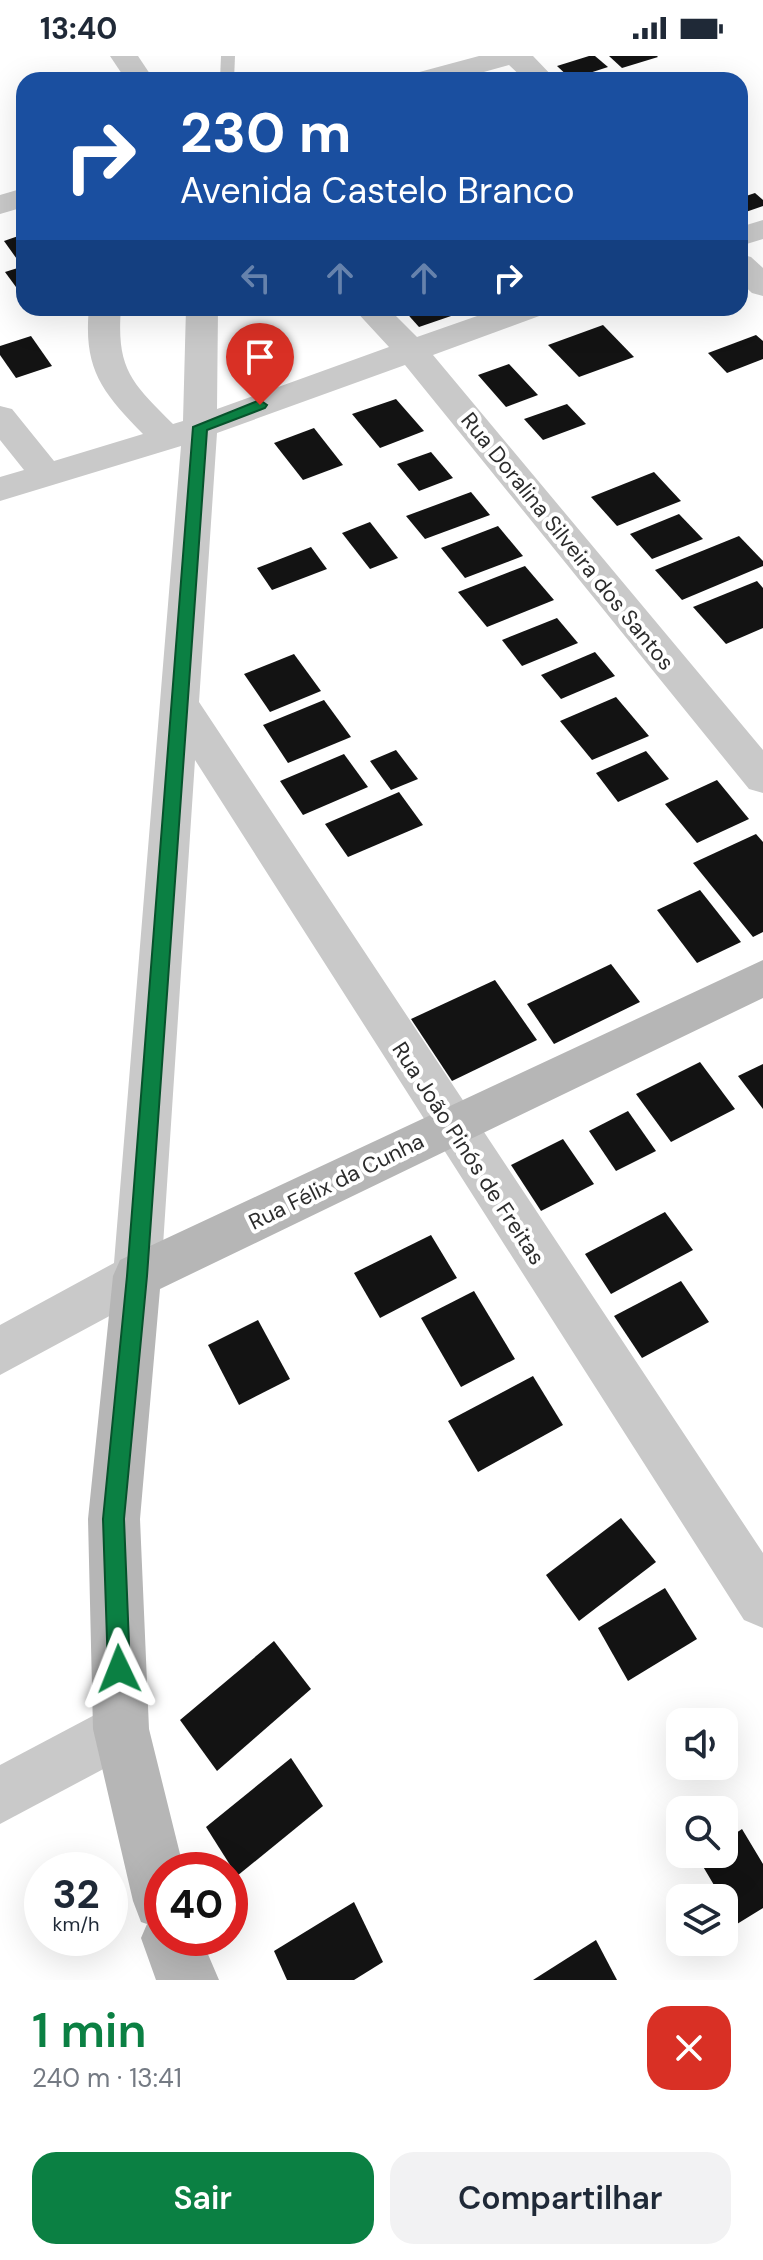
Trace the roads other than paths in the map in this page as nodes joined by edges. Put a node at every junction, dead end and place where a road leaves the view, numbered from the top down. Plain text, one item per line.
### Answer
1 (514, 56) edge
2 (453, 72) edge
3 (533, 72) edge
4 (748, 272) edge
5 (763, 286) edge
6 (105, 316) edge
7 (201, 316) edge
8 (377, 316) edge
9 (507, 316) edge
10 (410, 349) junction
11 (0, 417) edge
12 (183, 433) junction
13 (46, 474) junction
14 (0, 489) edge
15 (179, 703) junction
16 (763, 778) edge
17 (763, 978) edge
18 (451, 1126) junction
19 (137, 1276) junction
20 (0, 1351) edge
21 (763, 1601) edge
22 (121, 1729) junction
23 (0, 1796) edge
24 (150, 1852) edge

1 - 2 street
1 - 3 street
4 - 5 street
6 - 12 street
7 - 12 street
8 - 10 street, Rua Doralina Silveira dos Santos
9 - 10 street
10 - 12 street
10 - 16 street, Rua Doralina Silveira dos Santos
11 - 13 street
12 - 13 street
12 - 15 street
13 - 14 street
15 - 18 street, Rua João Pinós de Freitas
15 - 19 street
17 - 18 street, Rua Félix da Cunha
18 - 19 street, Rua Félix da Cunha
18 - 21 street, Rua João Pinós de Freitas
19 - 20 street, Rua Félix da Cunha
19 - 22 street
22 - 23 street
22 - 24 street

